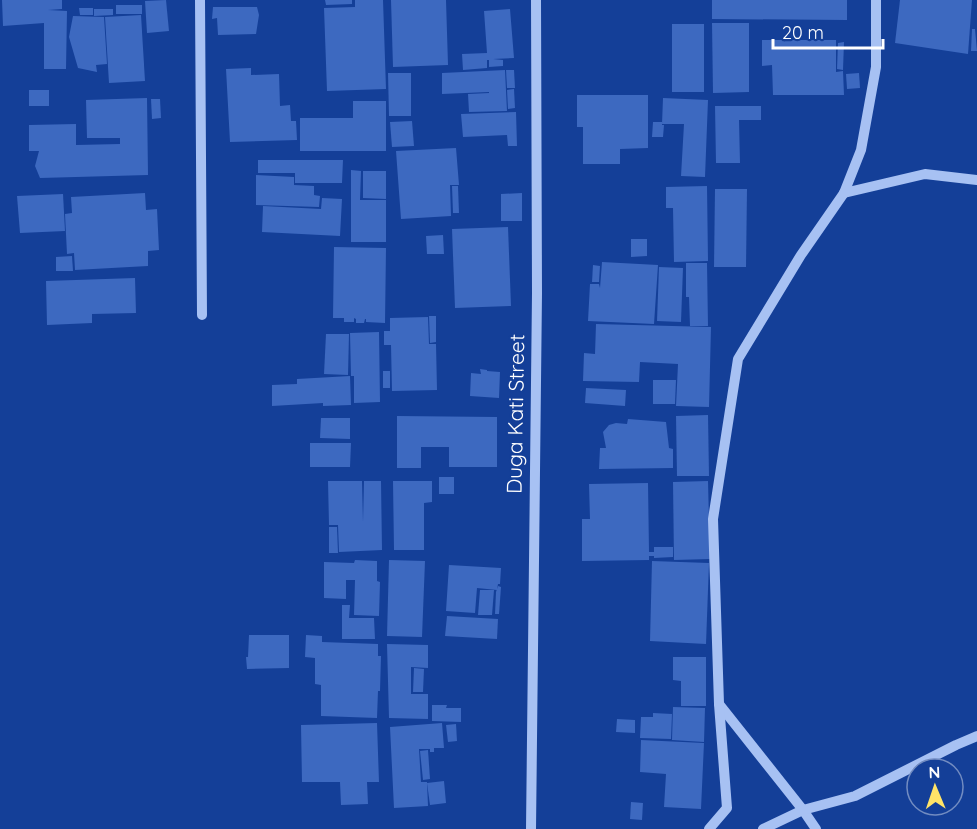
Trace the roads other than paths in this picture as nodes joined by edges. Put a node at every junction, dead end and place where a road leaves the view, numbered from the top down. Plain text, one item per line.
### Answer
1 (200, 0) edge
2 (536, 0) edge
3 (876, 0) edge
4 (977, 180) edge
5 (844, 193) junction
6 (202, 315) dead end
7 (718, 704) junction
8 (977, 736) edge
9 (803, 810) junction
10 (531, 829) edge
11 (709, 829) edge
12 (763, 829) edge
13 (816, 829) edge

1 - 6 street
2 - 10 street, Duga Kati Street
3 - 5 street
4 - 5 street
5 - 7 street
7 - 9 street
7 - 11 street
8 - 9 street
9 - 12 street
9 - 13 street

